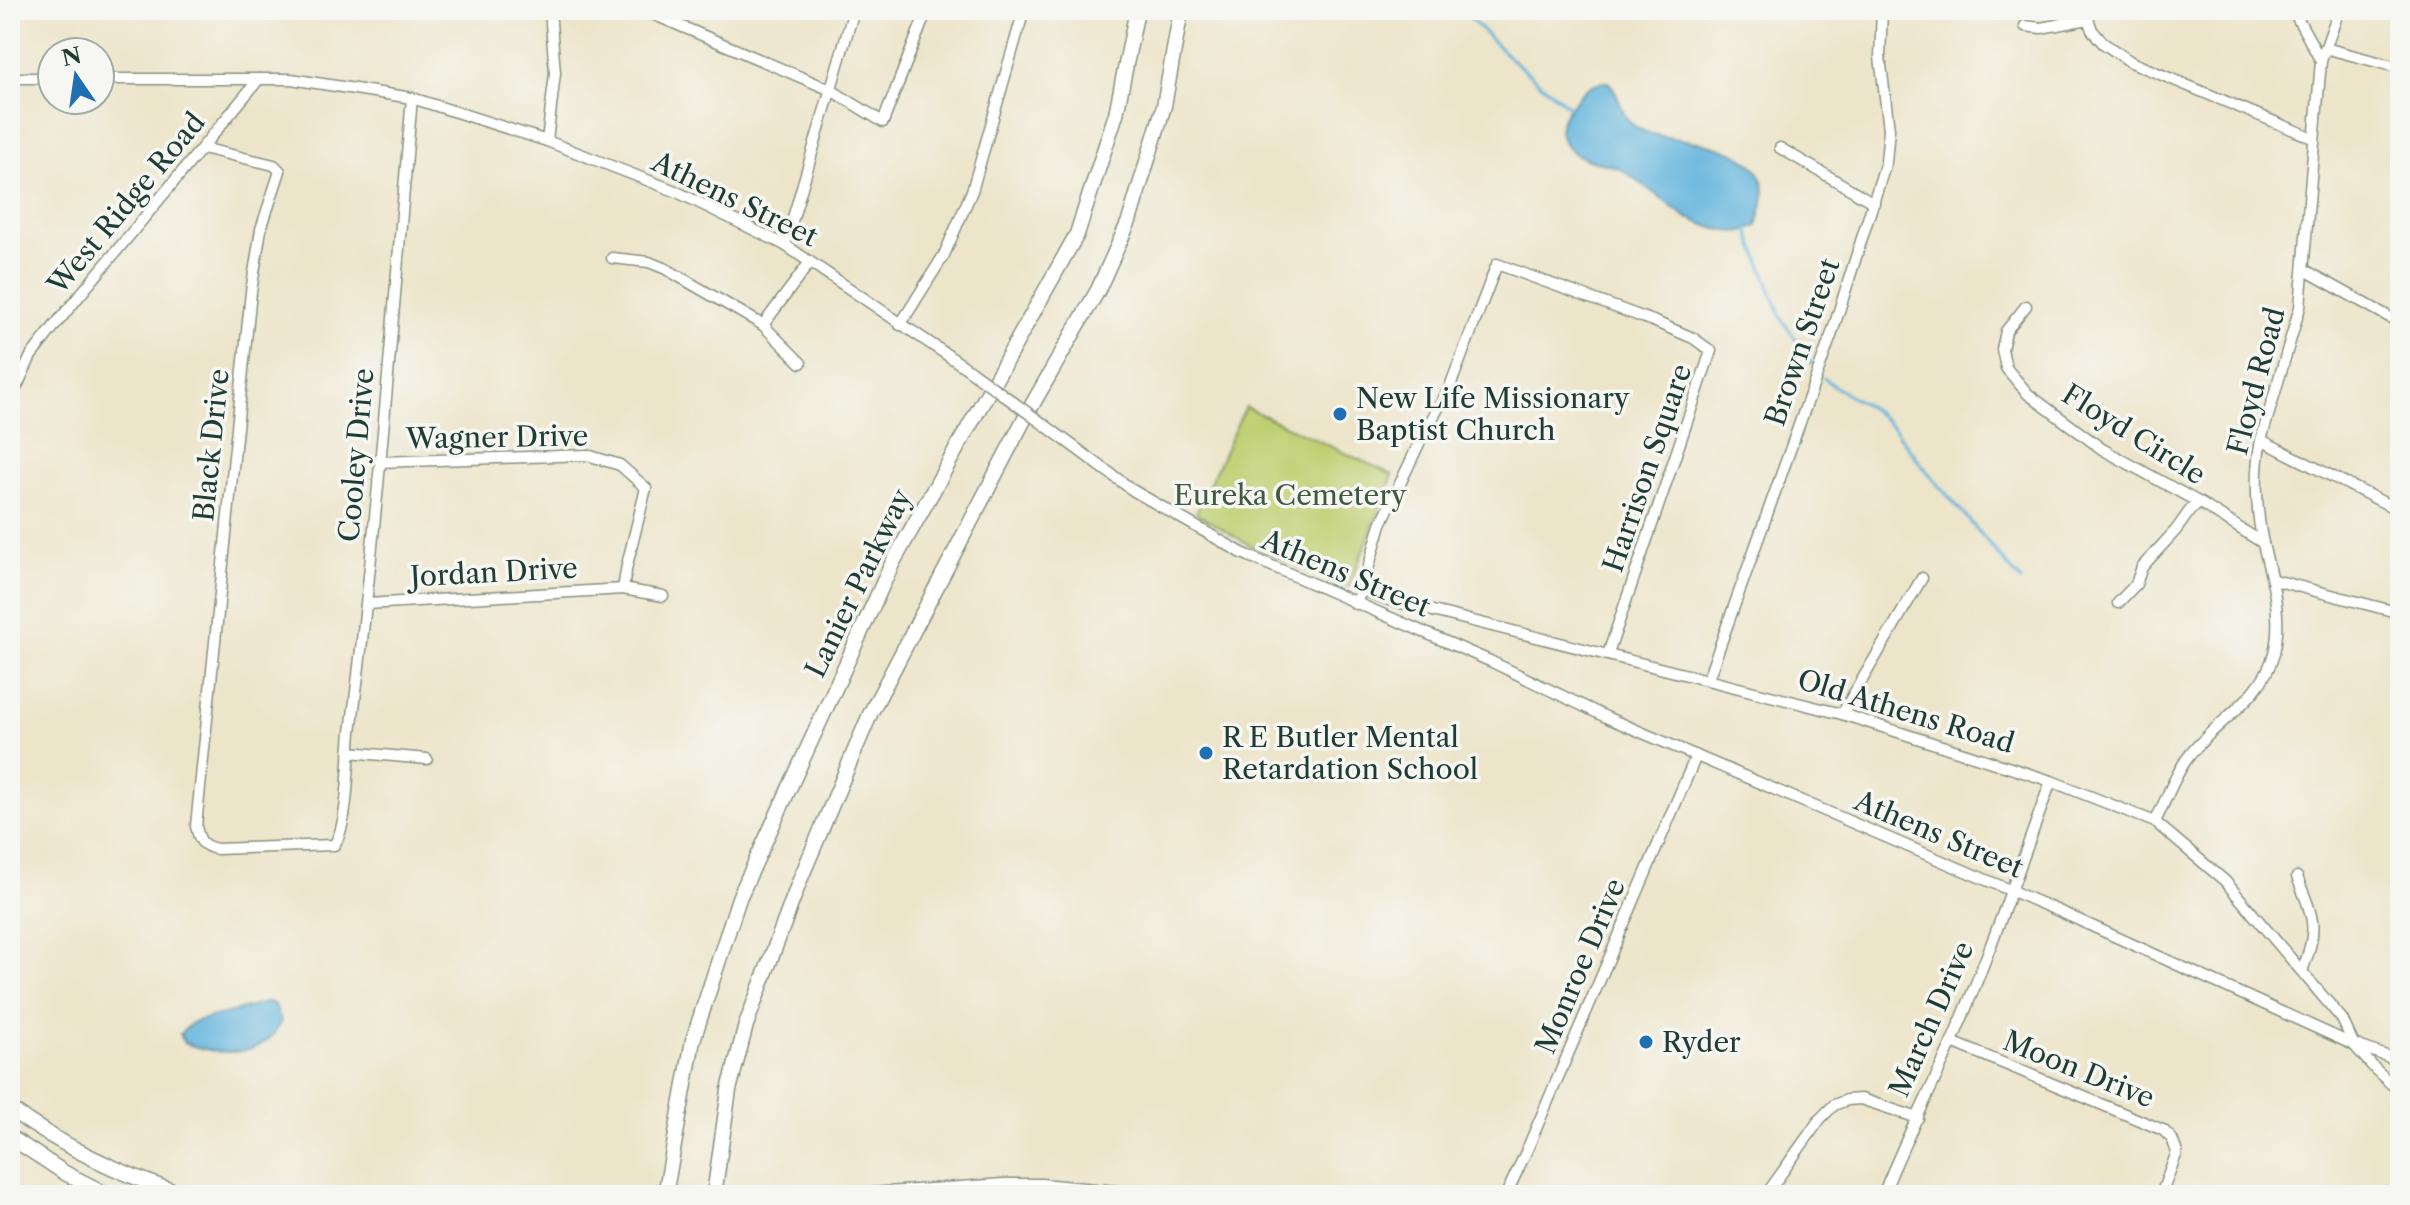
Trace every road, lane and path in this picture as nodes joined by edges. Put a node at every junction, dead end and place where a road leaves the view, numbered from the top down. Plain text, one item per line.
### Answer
1 (550, 10) edge
2 (643, 10) edge
3 (854, 10) edge
4 (927, 10) edge
5 (1024, 10) edge
6 (1137, 10) edge
7 (1181, 10) edge
8 (1882, 10) edge
9 (2293, 10) edge
10 (2339, 10) edge
11 (2086, 15) edge
12 (2025, 26) dead end
13 (2325, 48) junction
14 (2321, 61) junction
15 (2400, 68) edge
16 (10, 78) edge
17 (36, 78) edge
18 (116, 79) edge
19 (259, 79) junction
20 (831, 90) junction
21 (412, 98) junction
22 (2313, 138) junction
23 (547, 141) junction
24 (202, 148) junction
25 (1780, 148) dead end
26 (1874, 203) junction
27 (785, 245) junction
28 (612, 258) dead end
29 (810, 262) junction
30 (2305, 270) junction
31 (2026, 306) dead end
32 (2400, 323) edge
33 (763, 325) junction
34 (900, 325) junction
35 (801, 363) dead end
36 (10, 401) edge
37 (2261, 440) junction
38 (380, 462) junction
39 (2200, 503) junction
40 (2400, 511) edge
41 (2263, 543) junction
42 (1922, 578) dead end
43 (2274, 580) junction
44 (623, 589) junction
45 (1362, 590) junction
46 (663, 596) dead end
47 (2118, 603) dead end
48 (367, 604) junction
49 (1355, 604) junction
50 (2400, 613) edge
51 (1608, 654) junction
52 (1708, 679) junction
53 (1842, 714) junction
54 (349, 752) junction
55 (1696, 756) junction
56 (427, 759) dead end
57 (2051, 781) junction
58 (345, 816) joint
59 (2155, 822) junction
60 (2297, 877) dead end
61 (2012, 892) junction
62 (2302, 971) junction
63 (1952, 1042) junction
64 (2354, 1045) junction
65 (2400, 1061) edge
66 (2400, 1092) edge
67 (10, 1109) edge
68 (1918, 1118) junction
69 (10, 1137) edge
70 (917, 1193) edge
71 (935, 1193) edge
72 (108, 1195) edge
73 (184, 1195) edge
74 (665, 1195) edge
75 (714, 1195) edge
76 (872, 1195) edge
77 (1138, 1195) edge
78 (1506, 1195) edge
79 (1766, 1195) edge
80 (1883, 1195) edge
81 (2161, 1195) edge

1 - 23 street
2 - 20 street
3 - 20 street
4 - 20 street
5 - 34 street
6 - 74 highway, Lanier Parkway
7 - 75 highway
8 - 26 street, Brown Street
9 - 14 street
10 - 13 street, Floyd Road
11 - 12 street
11 - 22 street
13 - 14 street, Floyd Road
13 - 15 street
14 - 22 street, Floyd Road
16 - 17 street
18 - 19 street, Athens Street
19 - 21 street, Athens Street
19 - 24 street, West Ridge Road
20 - 27 street
21 - 23 street, Athens Street
21 - 38 street, Cooley Drive
22 - 30 street, Floyd Road
23 - 27 street, Athens Street
24 - 36 street, West Ridge Road
24 - 58 street, Black Drive
25 - 26 street
26 - 52 street, Brown Street
27 - 29 street, Athens Street
28 - 33 street
29 - 33 street
29 - 34 street, Athens Street
30 - 32 street
30 - 37 street, Floyd Road
31 - 39 street, Floyd Circle
33 - 35 street
34 - 49 street, Athens Street, bridge
37 - 40 street
37 - 41 street, Floyd Road
38 - 44 street, Wagner Drive
38 - 48 street, Cooley Drive
39 - 41 street, Floyd Circle
39 - 47 street
41 - 43 street, Floyd Road
42 - 53 street
43 - 50 street
43 - 59 street, Floyd Road
44 - 46 street, Jordan Drive
44 - 48 street, Jordan Drive
45 - 49 street
45 - 51 street, Old Athens Road
45 - 51 street, Harrison Square
48 - 54 street, Cooley Drive
49 - 55 street, Athens Street
51 - 52 street, Old Athens Road
52 - 53 street, Old Athens Road
53 - 57 street, Old Athens Road
54 - 56 street
54 - 58 street, Cooley Drive
55 - 61 street, Athens Street
55 - 78 street, Monroe Drive
57 - 59 street, Old Athens Road
57 - 61 street, March Drive
59 - 62 street, Old Athens Road
60 - 62 street
61 - 63 street, March Drive
61 - 64 street, Athens Street
62 - 64 street, Old Athens Road
63 - 68 street, March Drive
63 - 81 street, Moon Drive
64 - 65 street
64 - 66 street, Athens Street
67 - 73 highway
68 - 79 street, March Drive
68 - 80 street
69 - 72 highway
70 - 71 highway
70 - 76 highway
71 - 77 highway

